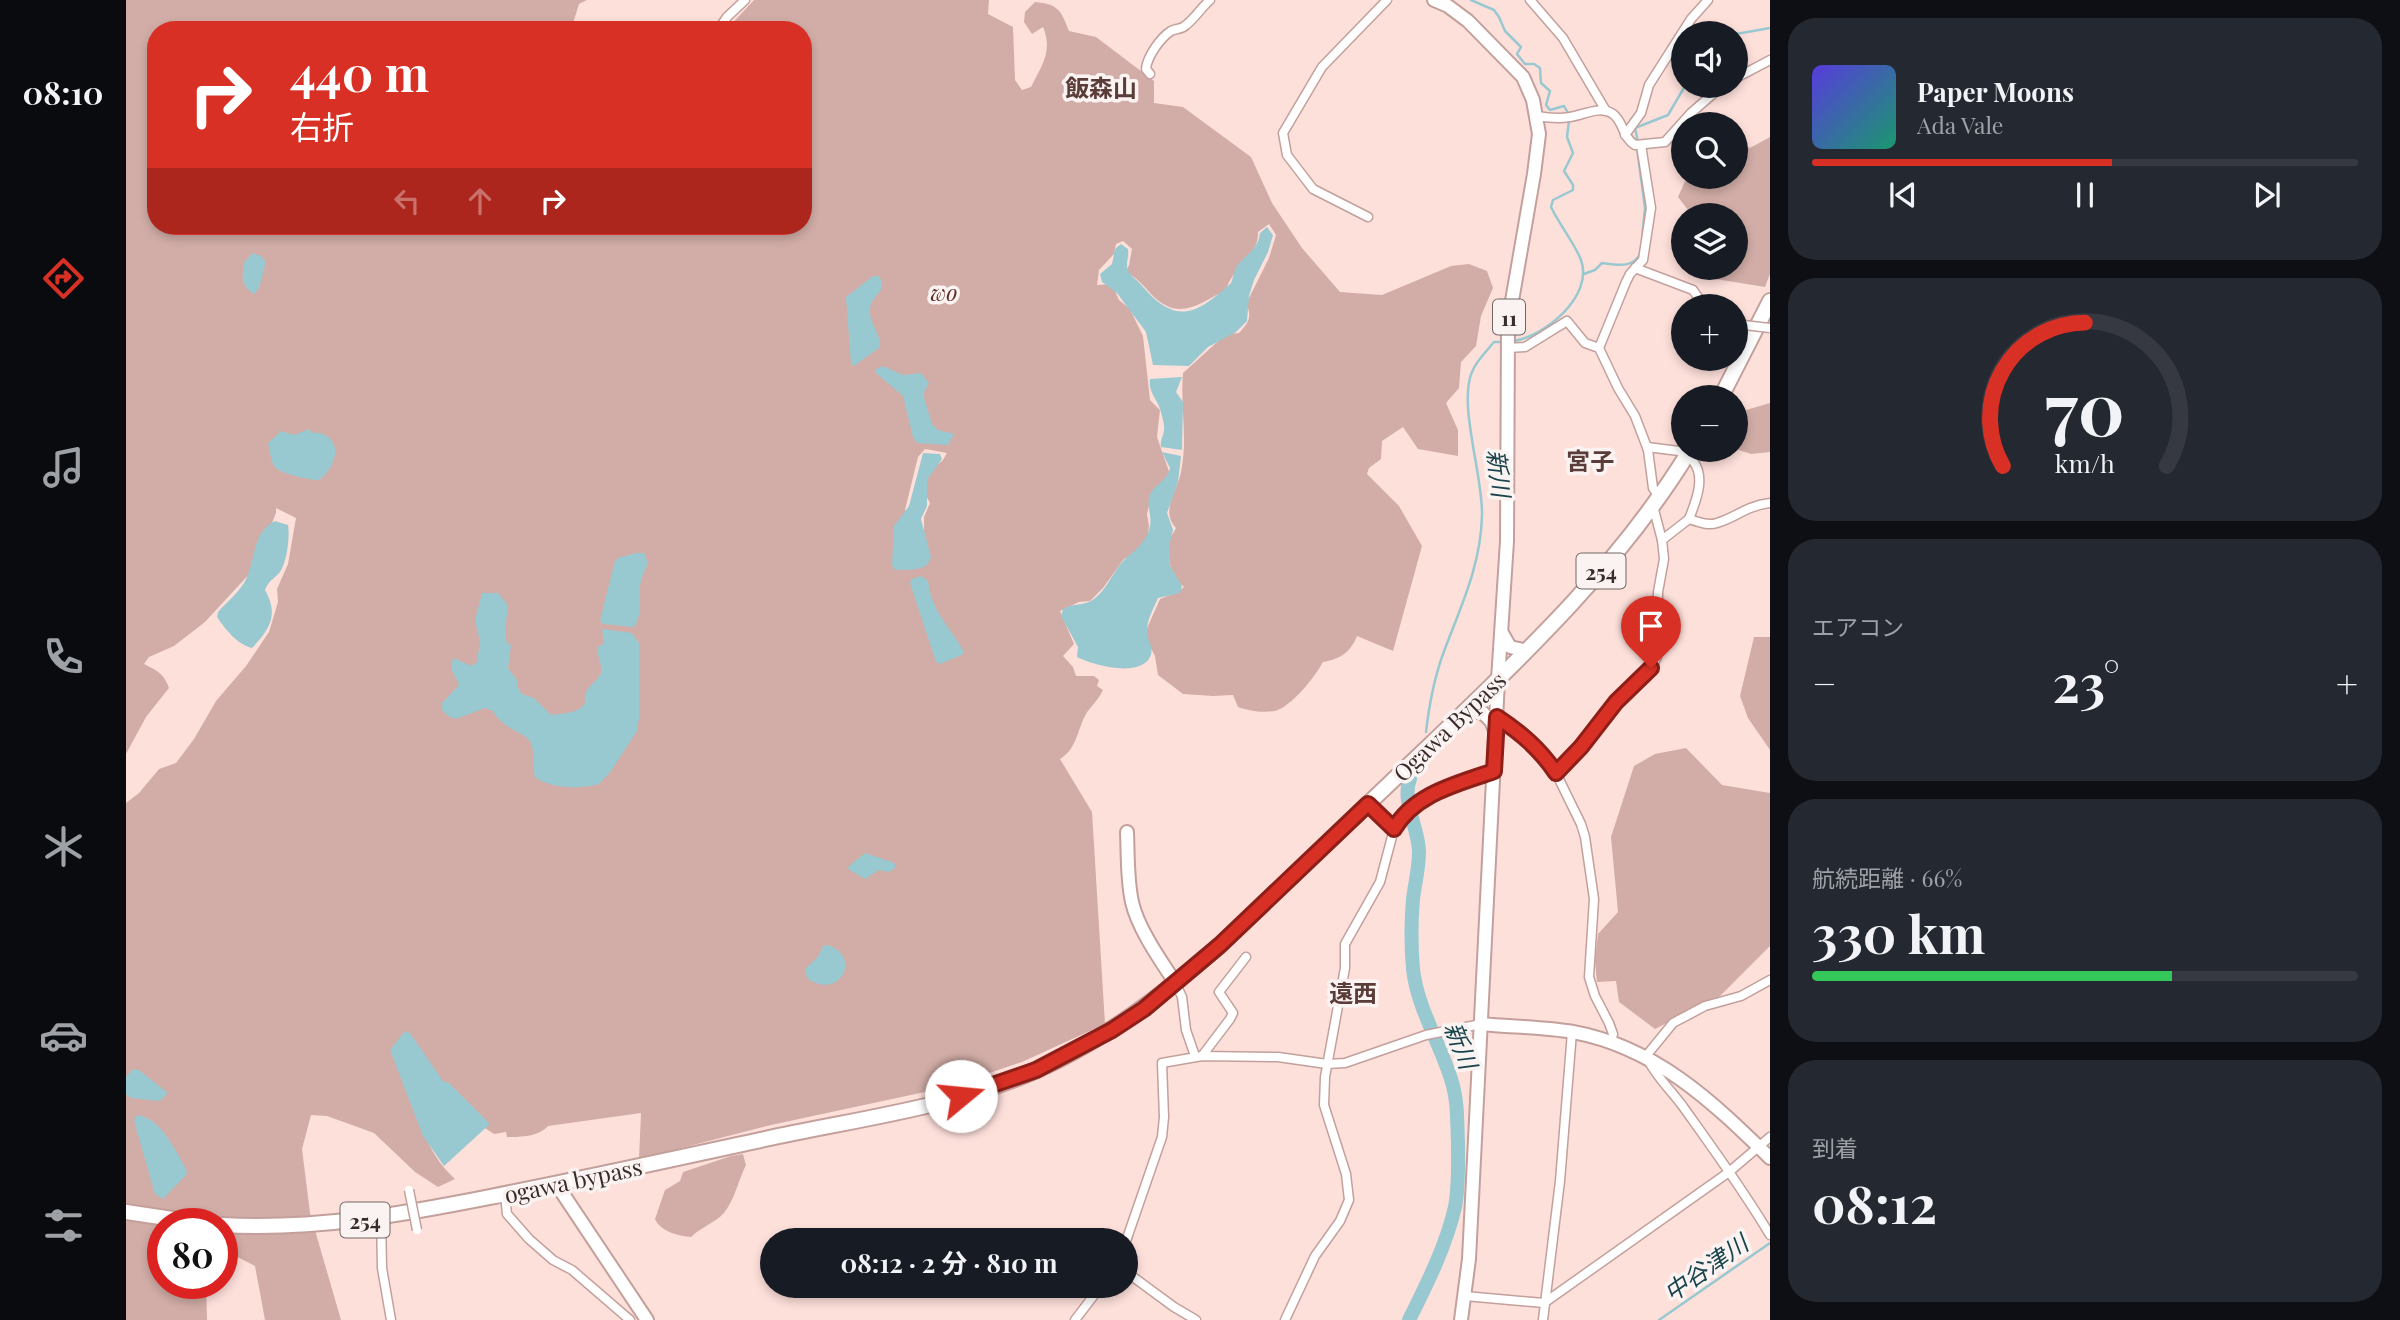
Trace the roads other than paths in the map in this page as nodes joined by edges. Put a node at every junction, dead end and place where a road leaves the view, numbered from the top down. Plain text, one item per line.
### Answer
1 (745, 0) edge
2 (1210, 0) edge
3 (1387, 0) edge
4 (1434, 0) edge
5 (1530, 0) edge
6 (1709, 0) edge
7 (1450, 3) edge
8 (724, 21) edge
9 (1770, 60) edge
10 (1748, 72) edge
11 (1150, 74) dead end
12 (1708, 98) edge
13 (1606, 111) junction
14 (1537, 116) junction
15 (1625, 135) junction
16 (1641, 145) junction
17 (1368, 217) dead end
18 (1635, 268) junction
19 (1696, 294) edge
20 (1770, 301) edge
21 (1748, 326) edge
22 (1770, 328) edge
23 (1507, 348) junction
24 (1599, 348) junction
25 (1727, 385) edge
26 (1647, 447) junction
27 (1671, 451) edge
28 (1683, 462) edge
29 (1694, 462) edge
30 (1656, 502) junction
31 (1770, 503) edge
32 (1689, 519) junction
33 (1662, 540) junction
34 (1502, 633) junction
35 (1527, 651) junction
36 (1498, 680) junction
37 (1464, 712) junction
38 (1497, 717) junction
39 (1496, 733) junction
40 (1494, 771) junction
41 (1556, 773) junction
42 (1368, 804) junction
43 (1394, 829) junction
44 (1127, 832) dead end
45 (1246, 957) dead end
46 (1770, 980) edge
47 (1176, 984) junction
48 (1481, 1024) junction
49 (1572, 1032) junction
50 (1611, 1042) junction
51 (1199, 1056) junction
52 (1646, 1056) junction
53 (1327, 1064) junction
54 (1770, 1137) edge
55 (1759, 1147) junction
56 (1770, 1158) edge
57 (1729, 1172) junction
58 (557, 1185) junction
59 (409, 1190) dead end
60 (505, 1194) junction
61 (126, 1212) edge
62 (147, 1215) edge
63 (381, 1218) junction
64 (238, 1226) edge
65 (1131, 1228) edge
66 (416, 1230) dead end
67 (1770, 1235) edge
68 (1138, 1281) edge
69 (1465, 1296) junction
70 (1092, 1298) edge
71 (1544, 1303) junction
72 (645, 1319) edge
73 (391, 1320) edge
74 (630, 1320) edge
75 (1075, 1320) edge
76 (1196, 1320) edge
77 (1285, 1320) edge
78 (1461, 1320) edge
79 (1543, 1320) edge

1 - 8 street
2 - 11 street
3 - 17 street
4 - 7 main road, 11
5 - 13 street
6 - 15 street
7 - 14 main road, 11
9 - 10 street
12 - 16 street
13 - 14 street
13 - 15 street
14 - 23 main road, 11
15 - 16 street
16 - 18 street
18 - 19 street
18 - 24 street
20 - 25 highway
21 - 22 street, bridge
23 - 24 street
23 - 34 main road, 11
24 - 26 street
26 - 27 street
26 - 30 street
28 - 30 highway, Ogawa Bypass / 254
29 - 32 street
30 - 33 street
30 - 35 highway, Ogawa Bypass / 254
31 - 32 street
32 - 33 street
33 - 41 street
34 - 35 main road
34 - 36 main road, 11
35 - 36 highway, Ogawa Bypass / 254
36 - 37 highway, Ogawa Bypass / 254
36 - 38 main road, 11
37 - 39 main road
37 - 42 highway, Ogawa Bypass / 254
38 - 39 main road, 11
38 - 41 street
39 - 40 main road, 11
40 - 43 street
40 - 48 main road, 11
41 - 50 street
42 - 43 street
42 - 47 highway, Ogawa Bypass / 254
43 - 53 street
44 - 47 main road
45 - 51 street
46 - 52 street
47 - 51 street
47 - 58 highway, Ogawa Bypass / 254
48 - 49 main road
48 - 53 street
48 - 69 main road, 11
49 - 50 main road
49 - 71 street
50 - 52 main road
51 - 53 street
51 - 65 street
52 - 55 main road
52 - 57 street
53 - 77 street
54 - 55 street
55 - 56 main road
55 - 57 street
57 - 67 street
57 - 71 street
58 - 60 highway, ogawa bypass / 254
58 - 72 main road
59 - 66 street, bridge
60 - 63 highway, ogawa bypass / 254
60 - 74 street
61 - 62 highway
63 - 64 highway, ogawa bypass / 254
63 - 73 street
68 - 76 street
69 - 71 street
69 - 78 main road, 11
70 - 75 street
71 - 79 street

